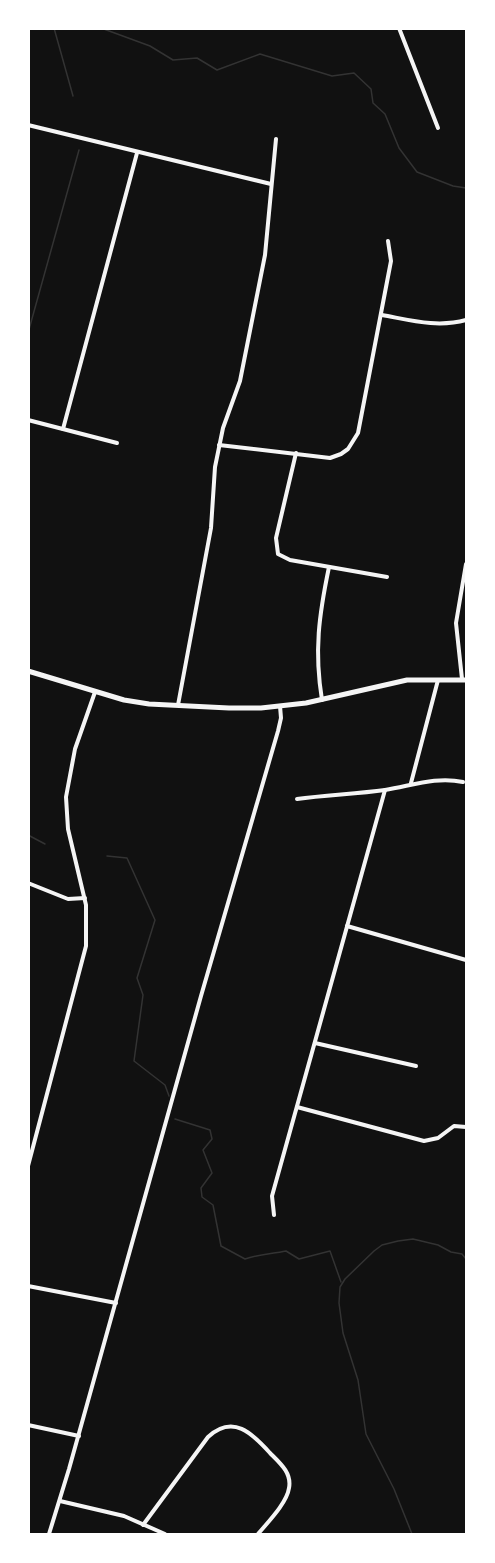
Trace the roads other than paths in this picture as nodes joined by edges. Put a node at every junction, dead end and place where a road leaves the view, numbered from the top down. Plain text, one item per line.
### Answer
1 (399, 28) edge
2 (28, 125) edge
3 (438, 128) dead end
4 (276, 139) dead end
5 (137, 153) junction
6 (271, 184) junction
7 (388, 241) dead end
8 (382, 315) junction
9 (466, 320) edge
10 (28, 420) edge
11 (63, 429) junction
12 (117, 442) dead end
13 (219, 445) junction
14 (296, 453) junction
15 (466, 564) edge
16 (329, 567) junction
17 (387, 577) dead end
18 (28, 671) edge
19 (438, 679) junction
20 (464, 679) edge
21 (95, 692) junction
22 (322, 700) junction
23 (178, 705) junction
24 (280, 706) junction
25 (463, 782) dead end
26 (411, 783) junction
27 (385, 790) junction
28 (297, 799) dead end
29 (28, 884) edge
30 (85, 898) junction
31 (347, 926) junction
32 (466, 960) edge
33 (315, 1043) junction
34 (416, 1066) dead end
35 (297, 1107) junction
36 (466, 1127) edge
37 (28, 1166) edge
38 (274, 1215) dead end
39 (28, 1286) edge
40 (116, 1303) junction
41 (28, 1425) edge
42 (79, 1436) junction
43 (60, 1501) junction
44 (144, 1525) junction
45 (49, 1534) edge
46 (165, 1534) edge
47 (258, 1534) edge

1 - 3 street
2 - 5 street
4 - 6 street
5 - 6 street
5 - 11 street
6 - 13 street
7 - 8 street
8 - 9 street
8 - 14 street
10 - 11 street
11 - 12 street
13 - 14 street
13 - 23 street
14 - 16 street
15 - 20 street
16 - 17 street
16 - 22 street
18 - 21 main road
19 - 20 main road
19 - 22 main road
19 - 26 street
21 - 23 main road
21 - 30 street
22 - 24 main road
23 - 24 main road
24 - 40 street
25 - 26 street
26 - 27 street
27 - 28 street
27 - 31 street
29 - 30 street
30 - 37 street
31 - 32 street
31 - 33 street
33 - 34 street
33 - 35 street
35 - 36 street
35 - 38 street
39 - 40 street
40 - 42 street
41 - 42 street
42 - 43 street
43 - 44 street
43 - 45 street
44 - 46 street
44 - 47 street

